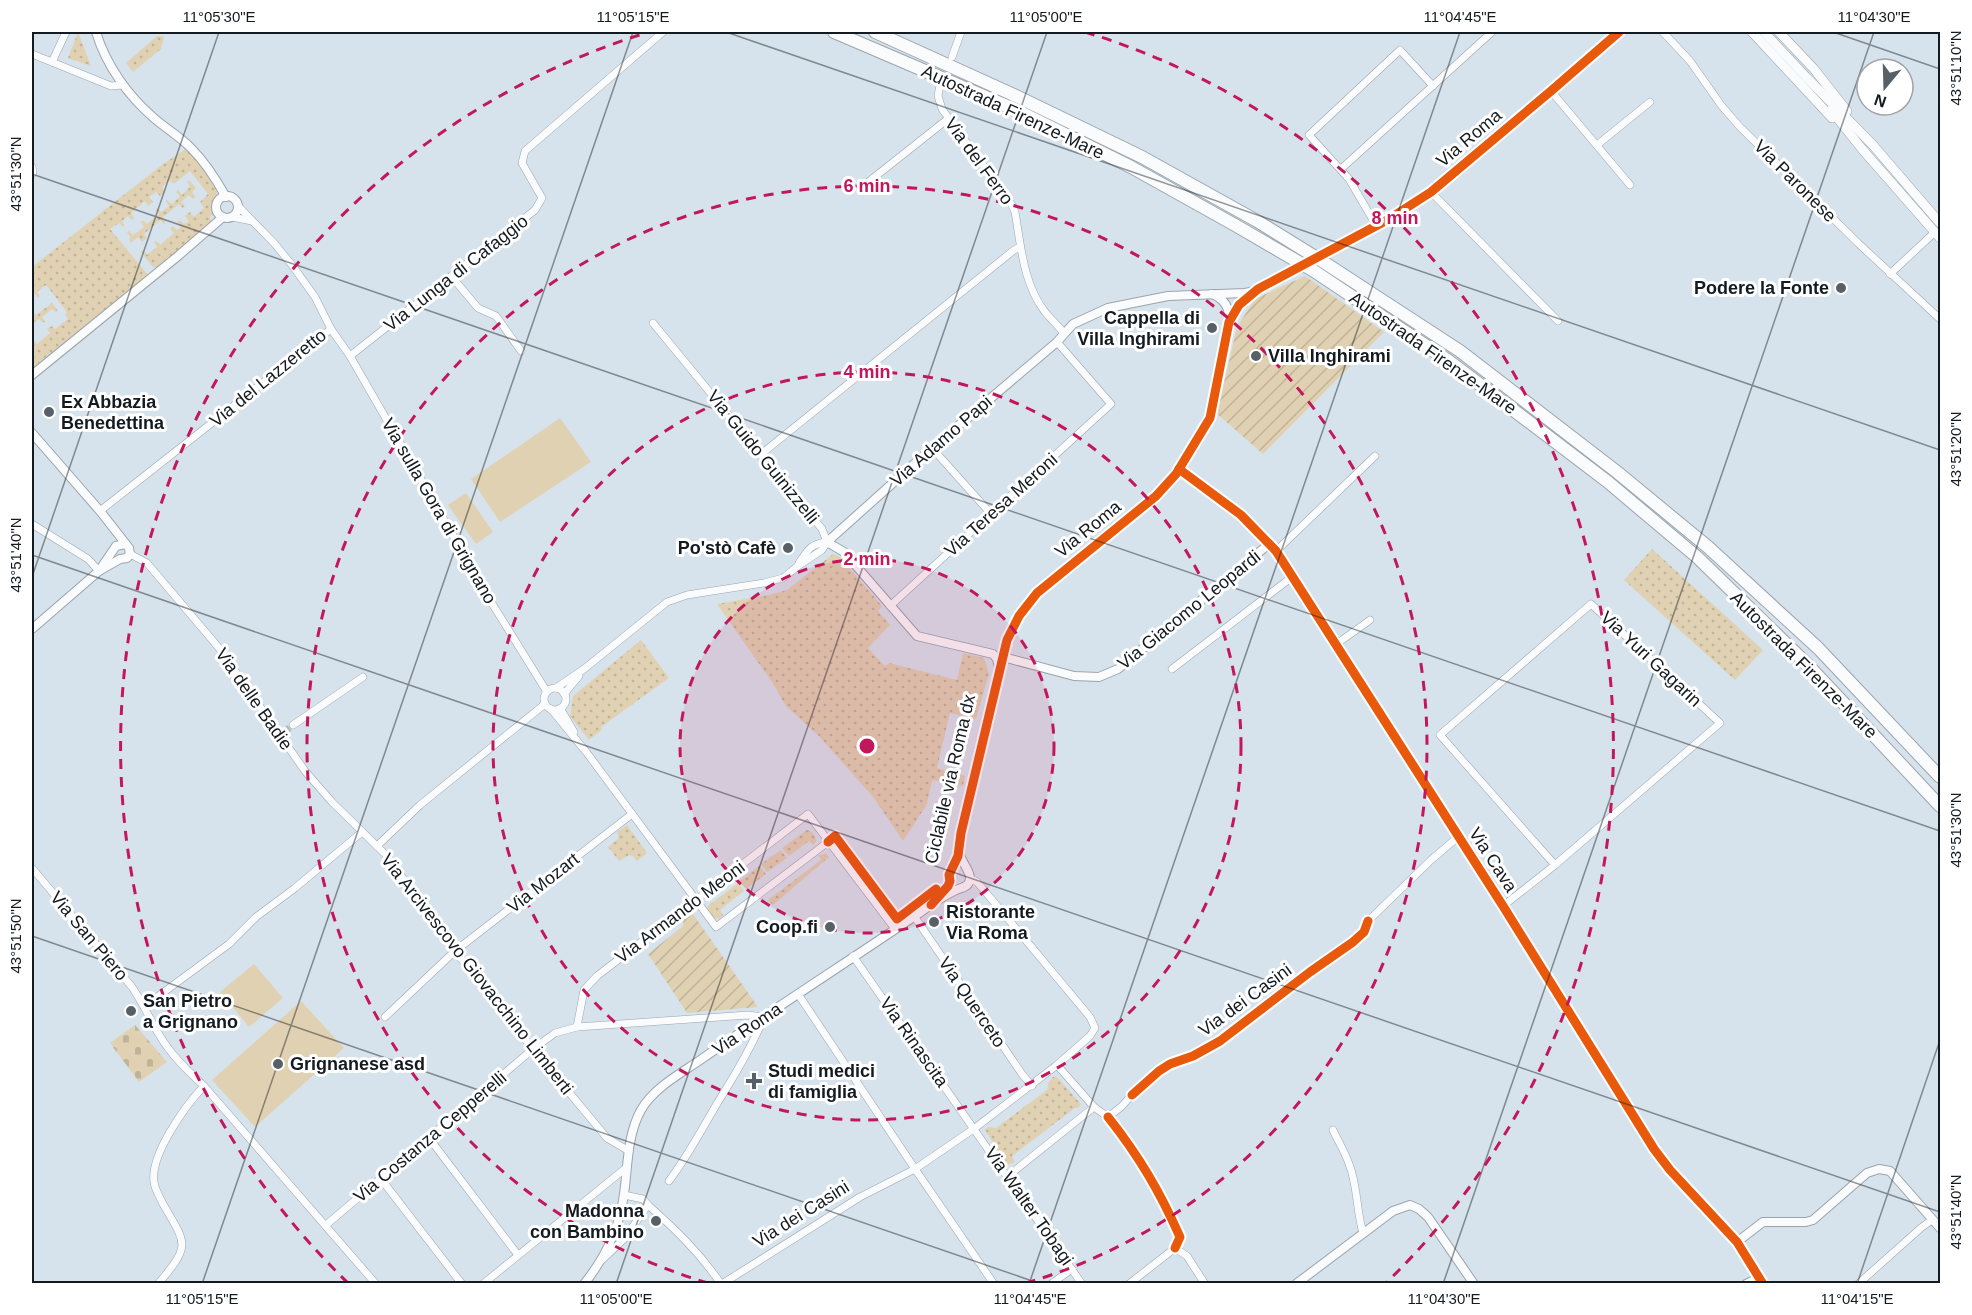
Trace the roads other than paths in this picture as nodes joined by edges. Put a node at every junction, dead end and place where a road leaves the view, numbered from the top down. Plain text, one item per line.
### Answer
1 (66, 32) edge
2 (96, 32) edge
3 (663, 32) edge
4 (834, 32) edge
5 (875, 32) edge
6 (961, 32) edge
7 (1492, 32) edge
8 (1619, 32) edge
9 (1663, 32) edge
10 (1752, 32) edge
11 (1764, 32) edge
12 (1779, 32) edge
13 (32, 54) edge
14 (952, 57) dead end
15 (52, 62) junction
16 (1806, 77) junction
17 (123, 85) junction
18 (940, 85) dead end
19 (1433, 86) junction
20 (1551, 91) junction
21 (1650, 102) dead end
22 (949, 118) junction
23 (1872, 144) junction
24 (1597, 145) junction
25 (1862, 149) junction
26 (32, 167) edge
27 (1341, 169) junction
28 (32, 174) edge
29 (1630, 185) dead end
30 (862, 187) dead end
31 (1431, 192) junction
32 (224, 198) junction
33 (238, 206) junction
34 (225, 216) junction
35 (252, 221) junction
36 (1941, 223) edge
37 (1376, 225) junction
38 (1938, 235) edge
39 (1020, 247) junction
40 (1328, 252) dead end
41 (1295, 269) dead end
42 (1890, 274) junction
43 (452, 277) junction
44 (1258, 290) junction
45 (1211, 294) junction
46 (1941, 319) edge
47 (1558, 321) dead end
48 (1228, 322) junction
49 (654, 323) dead end
50 (331, 329) junction
51 (1064, 333) junction
52 (1057, 342) junction
53 (521, 351) dead end
54 (350, 357) junction
55 (32, 375) edge
56 (32, 433) edge
57 (932, 448) junction
58 (760, 455) junction
59 (1375, 456) dead end
60 (1179, 469) junction
61 (100, 511) junction
62 (992, 515) junction
63 (32, 524) edge
64 (827, 542) junction
65 (118, 547) junction
66 (1272, 548) junction
67 (130, 554) junction
68 (120, 559) junction
69 (99, 571) junction
70 (1292, 577) junction
71 (890, 606) junction
72 (1370, 620) dead end
73 (32, 629) edge
74 (1007, 640) junction
75 (1335, 645) junction
76 (993, 654) junction
77 (1003, 657) junction
78 (584, 669) junction
79 (1172, 669) dead end
80 (363, 677) dead end
81 (998, 677) junction
82 (556, 688) junction
83 (547, 692) junction
84 (564, 694) junction
85 (548, 706) junction
86 (561, 708) junction
87 (293, 725) tunnel mouth
88 (583, 747) junction
89 (1941, 777) edge
90 (1941, 806) edge
91 (632, 814) junction
92 (362, 832) junction
93 (1458, 837) junction
94 (828, 842) junction
95 (377, 846) junction
96 (959, 852) junction
97 (1555, 865) junction
98 (32, 868) edge
99 (965, 868) junction
100 (952, 869) junction
101 (970, 879) junction
102 (950, 881) junction
103 (959, 888) junction
104 (695, 900) junction
105 (931, 905) junction
106 (1503, 906) junction
107 (914, 916) junction
108 (1368, 921) dead end
109 (895, 929) junction
110 (455, 951) junction
111 (853, 956) junction
112 (798, 994) junction
113 (145, 1006) junction
114 (385, 1017) dead end
115 (764, 1017) junction
116 (577, 1027) junction
117 (533, 1049) junction
118 (1057, 1065) junction
119 (204, 1086) junction
120 (1032, 1086) junction
121 (1132, 1095) dead end
122 (1094, 1107) junction
123 (975, 1128) junction
124 (1333, 1130) dead end
125 (429, 1138) junction
126 (629, 1150) junction
127 (627, 1167) junction
128 (915, 1169) junction
129 (1008, 1176) junction
130 (381, 1179) junction
131 (669, 1181) dead end
132 (624, 1195) junction
133 (648, 1205) junction
134 (1932, 1220) junction
135 (326, 1226) junction
136 (1941, 1228) edge
137 (1363, 1233) junction
138 (1737, 1242) junction
139 (518, 1255) junction
140 (599, 1263) junction
141 (1072, 1269) junction
142 (1761, 1281) edge
143 (158, 1284) edge
144 (376, 1284) edge
145 (462, 1284) edge
146 (483, 1284) edge
147 (584, 1284) edge
148 (722, 1284) edge
149 (994, 1284) edge
150 (1051, 1284) edge
151 (1082, 1284) edge
152 (1129, 1284) edge
153 (1205, 1284) edge
154 (1296, 1284) edge
155 (1474, 1284) edge
156 (1746, 1284) edge
157 (1858, 1284) edge

1 - 15 street
2 - 17 street
3 - 43 street, Via Lunga di Cafaggio
4 - 90 highway, Autostrada Firenze-Mare
5 - 89 highway, Autostrada Firenze-Mare
6 - 14 street
7 - 19 street
8 - 20 street, Via Roma
9 - 42 street, Via Paronese
10 - 25 main road
11 - 16 main road
12 - 23 main road
13 - 15 street
15 - 17 street
16 - 23 main road
16 - 25 main road
17 - 32 street
18 - 22 street, Via del Ferro
19 - 27 street
19 - 27 street
20 - 24 street
20 - 31 street, Via Roma
21 - 24 street
22 - 30 street
22 - 39 street, Via del Ferro
23 - 36 main road
24 - 29 street
25 - 38 main road
26 - 28 street
27 - 37 street
31 - 37 street, Via Roma
31 - 47 street
32 - 33 street, Via del Lazzeretto
32 - 34 street
33 - 34 street
33 - 35 street, Via del Lazzeretto
34 - 35 street
34 - 55 street
35 - 50 street, Via del Lazzeretto
37 - 40 street, Via Roma
38 - 42 street
39 - 51 street, Via del Ferro
39 - 58 street
41 - 44 street, Via Roma
42 - 46 street, Via Paronese
43 - 53 street
43 - 54 street, Via Lunga di Cafaggio
44 - 45 street, Via Adamo Papi
44 - 48 street, Via Roma
45 - 48 street
45 - 51 street, Via Adamo Papi
48 - 60 street, Via Roma
49 - 58 street, Via Guido Guinizzelli
50 - 54 street, Via sulla Gora di Grignano
50 - 61 street, Via del Lazzeretto
51 - 52 street, Via Adamo Papi
52 - 57 street, Via Adamo Papi
52 - 62 street, Via Teresa Meroni
54 - 83 street, Via sulla Gora di Grignano
56 - 61 street
57 - 62 street
57 - 64 street, Via Adamo Papi
58 - 64 street, Via Guido Guinizzelli
59 - 66 street
60 - 66 street, Via Cava
60 - 74 street, Via Roma
61 - 65 street
62 - 71 street, Via Teresa Meroni
63 - 69 street
64 - 71 street, Via Guido Guinizzelli
64 - 78 street
65 - 67 street
65 - 68 street
65 - 69 street
66 - 70 street, Via Cava
66 - 77 street, Via Giacomo Leopardi
67 - 68 street
67 - 92 street, Via delle Badie
68 - 69 street
69 - 73 street
70 - 75 street, Via Cava
70 - 79 street
71 - 76 street, Via Guido Guinizzelli
72 - 75 street
74 - 76 street
74 - 77 street, Via Roma
75 - 93 street, Via Cava
76 - 81 street
77 - 81 street, Via Roma
78 - 82 street
78 - 84 street
80 - 87 street
81 - 96 street, Via Roma
82 - 83 street
82 - 84 street
83 - 85 street
84 - 86 street
85 - 86 street
85 - 88 street
85 - 95 street
86 - 88 street
88 - 91 street
91 - 104 street
91 - 110 street, Via Mozart
92 - 95 street, Via delle Badie
92 - 113 street
93 - 106 street, Via Cava
93 - 108 street
94 - 104 street
94 - 104 street, Via Armando Meoni
94 - 109 street
95 - 110 street, Via Arcivescovo Giovacchino Limberti
96 - 99 street, Via Roma
96 - 100 street, Via Roma
97 - 97 street, Via Yuri Gagarin
97 - 106 street, Via Yuri Gagarin
98 - 113 street, Via San Piero
99 - 100 street
99 - 101 street, Via Roma
100 - 102 street, Via Roma
101 - 103 street, Via Roma
101 - 118 street, Via dei Casini
102 - 103 street
102 - 105 street, Via Roma
103 - 105 street, Via Roma
104 - 116 street, Via Armando Meoni
105 - 107 street, Via Roma
106 - 138 street, Via Cava
107 - 109 street, Via Roma
107 - 120 street, Via Querceto
109 - 111 street, Via Roma
110 - 114 street, Via Mozart
110 - 117 street, Via Arcivescovo Giovacchino Limberti
111 - 112 street, Via Roma
111 - 123 street, Via Rinascita
112 - 115 street, Via Roma
112 - 128 street
113 - 119 street, Via San Piero
115 - 116 street, Via Costanza Cepperelli
115 - 126 street, Via Roma
115 - 131 street
116 - 117 street, Via Costanza Cepperelli
117 - 125 street, Via Costanza Cepperelli
117 - 126 street, Via Arcivescovo Giovacchino Limberti
118 - 120 street, Via dei Casini
118 - 122 street
119 - 135 street, Via San Piero
119 - 143 street
120 - 123 street, Via dei Casini
121 - 122 street
122 - 129 street
123 - 128 street, Via dei Casini
123 - 129 street, Via Walter Tobagi
124 - 137 street
125 - 130 street, Via Costanza Cepperelli
125 - 139 street
126 - 127 street, Via Roma
127 - 132 street, Via Roma
127 - 139 street
128 - 148 street, Via dei Casini
128 - 149 street
129 - 141 street, Via Walter Tobagi
130 - 135 street, Via Costanza Cepperelli
130 - 145 street
132 - 133 street
132 - 140 street, Via Roma
133 - 140 street, Via Roma
133 - 148 street, Via dei Casini
134 - 136 street
134 - 138 street
134 - 157 street
135 - 144 street, Via San Piero
137 - 154 street
137 - 155 street
138 - 142 street, Via Cava
139 - 146 street
140 - 147 street, Via Roma
141 - 150 street
141 - 151 street, Via Walter Tobagi
142 - 156 street
152 - 153 street

